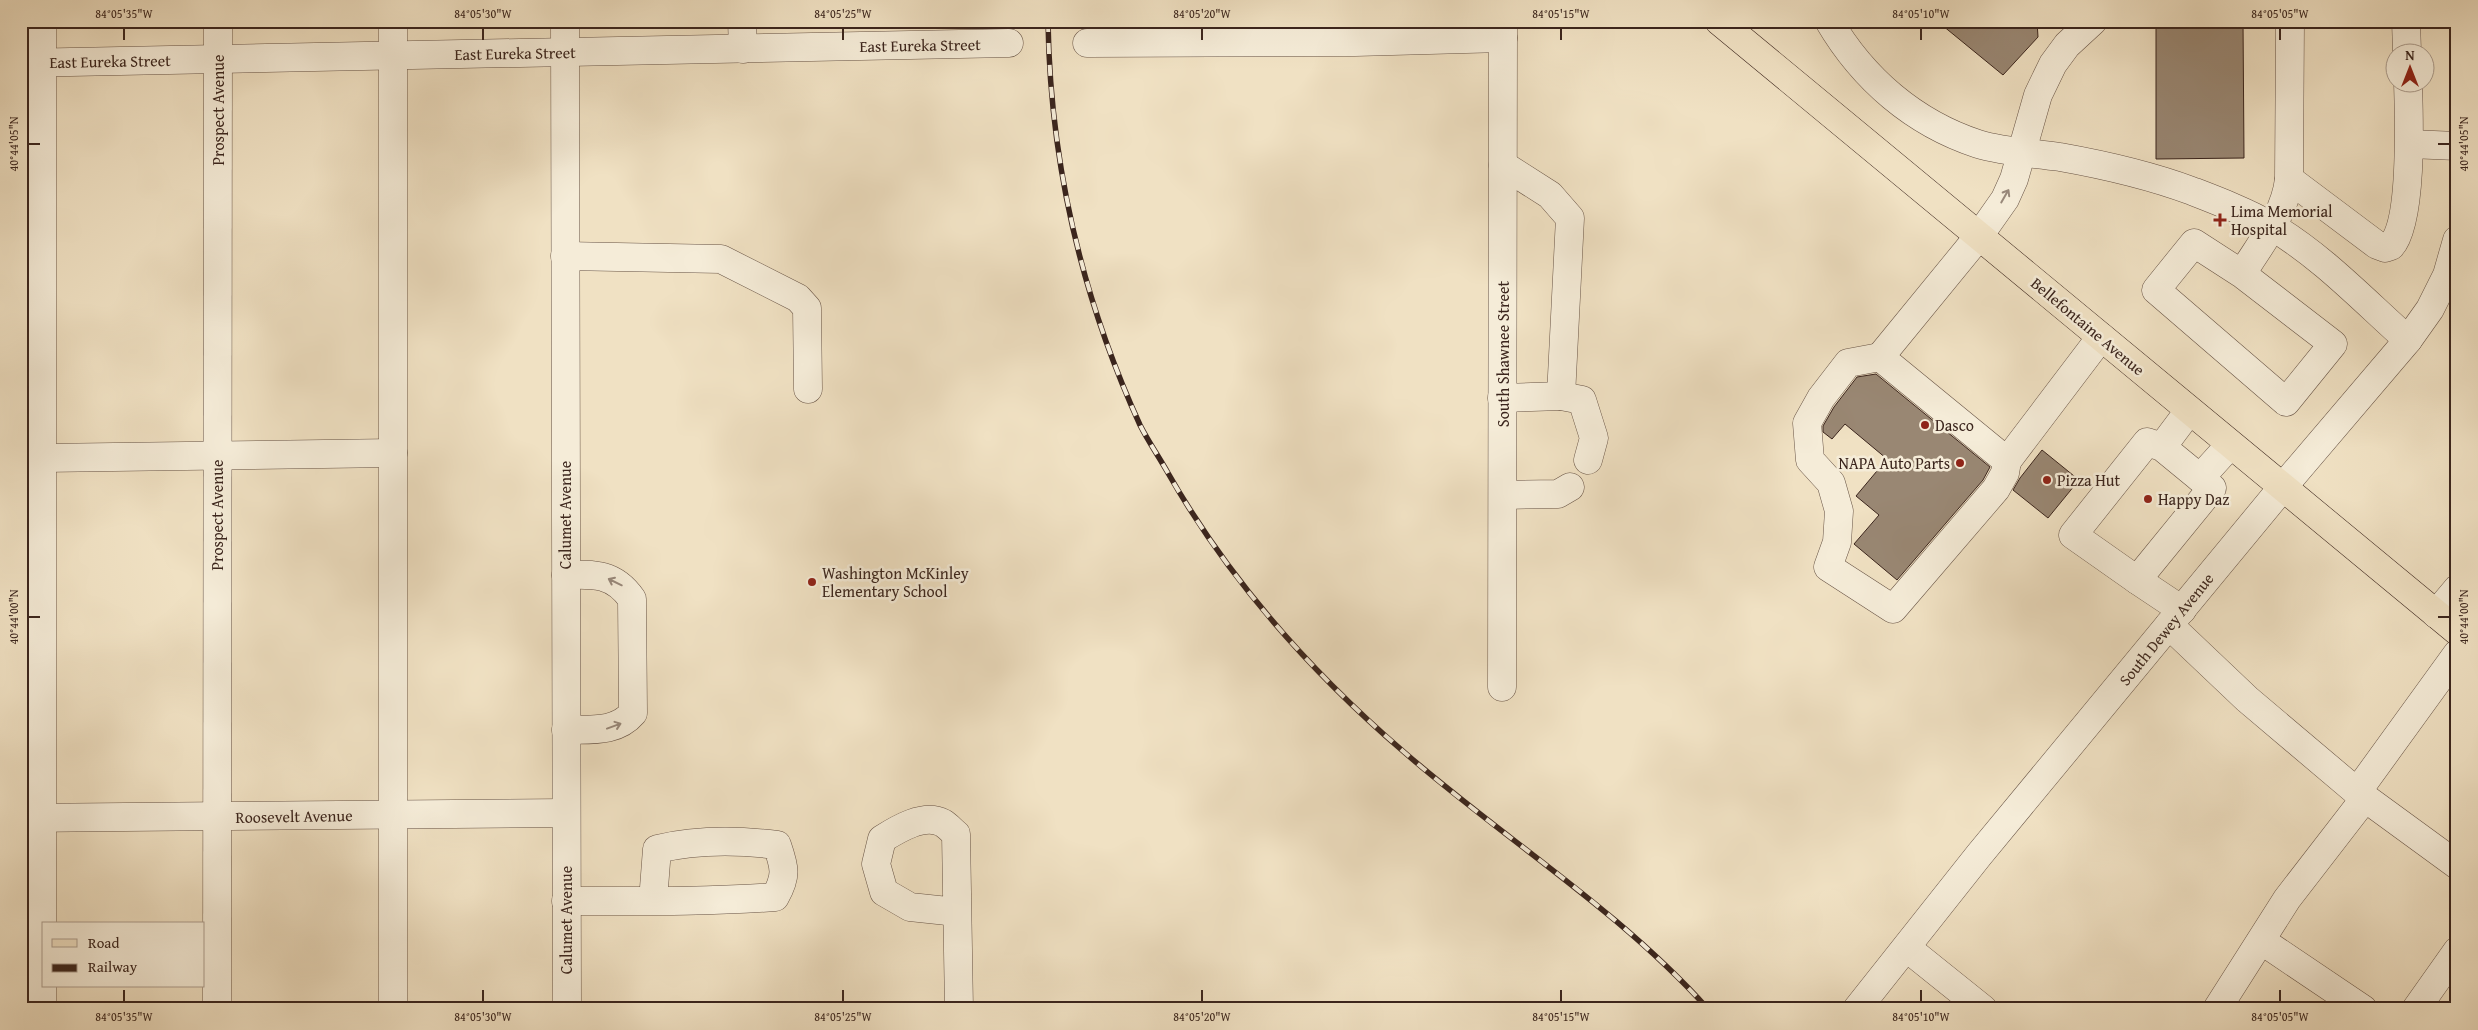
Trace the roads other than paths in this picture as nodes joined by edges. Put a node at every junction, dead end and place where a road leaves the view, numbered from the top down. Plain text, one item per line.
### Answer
1 (42, 21) edge
2 (218, 21) edge
3 (393, 21) edge
4 (564, 21) edge
5 (742, 21) edge
6 (1719, 21) edge
7 (1830, 21) edge
8 (2290, 21) edge
9 (2406, 21) edge
10 (2078, 25) edge
11 (1503, 30) edge
12 (1218, 32) edge
13 (1356, 32) edge
14 (901, 33) edge
15 (2407, 42) edge
16 (1009, 43) dead end
17 (1087, 43) dead end
18 (743, 49) junction
19 (564, 52) junction
20 (393, 56) junction
21 (218, 59) junction
22 (32, 63) edge
23 (2408, 92) edge
24 (2410, 144) junction
25 (2457, 146) edge
26 (2023, 152) junction
27 (1503, 166) junction
28 (2289, 179) junction
29 (2271, 226) junction
30 (1979, 236) junction
31 (2457, 240) edge
32 (564, 256) junction
33 (2242, 274) junction
34 (2101, 337) junction
35 (2408, 340) junction
36 (1880, 357) junction
37 (808, 389) dead end
38 (1562, 396) junction
39 (1502, 398) junction
40 (2189, 411) junction
41 (2230, 445) junction
42 (2162, 446) junction
43 (393, 453) junction
44 (218, 456) junction
45 (42, 458) junction
46 (1588, 460) dead end
47 (2007, 462) junction
48 (2200, 478) junction
49 (1570, 487) dead end
50 (2282, 488) junction
51 (1503, 495) junction
52 (566, 575) junction
53 (2137, 580) junction
54 (2457, 589) edge
55 (2436, 614) junction
56 (2175, 618) junction
57 (2457, 631) edge
58 (2457, 654) edge
59 (1502, 687) dead end
60 (566, 730) junction
61 (2361, 795) junction
62 (566, 813) junction
63 (393, 815) junction
64 (217, 816) junction
65 (32, 818) edge
66 (2457, 865) edge
67 (566, 901) junction
68 (652, 901) junction
69 (957, 912) dead end
70 (2262, 940) junction
71 (1907, 948) junction
72 (2457, 952) edge
73 (42, 1009) edge
74 (217, 1009) edge
75 (393, 1009) edge
76 (566, 1009) edge
77 (959, 1009) edge
78 (1856, 1009) edge
79 (1983, 1009) edge
80 (2217, 1009) edge
81 (2364, 1009) edge
82 (2416, 1009) edge

1 - 22 street
2 - 21 street, Prospect Avenue
3 - 20 street
4 - 19 street, Calumet Avenue
5 - 18 street
6 - 30 main road, Bellefontaine Avenue
7 - 26 street
8 - 28 street
9 - 15 street
10 - 26 street
11 - 13 street
11 - 27 street, South Shawnee Street
12 - 13 street
12 - 17 street
14 - 16 street, East Eureka Street
14 - 18 street, East Eureka Street
18 - 19 street, East Eureka Street
19 - 20 street, East Eureka Street
19 - 32 street, Calumet Avenue
20 - 21 street, East Eureka Street
20 - 43 street
21 - 22 street, East Eureka Street
21 - 44 street, Prospect Avenue
22 - 45 street
23 - 24 street
24 - 25 street
24 - 28 street
26 - 29 street
30 -> 26 street
27 - 38 street
27 - 39 street, South Shawnee Street
28 - 29 street
29 - 33 street
29 - 35 street
30 - 34 main road, Bellefontaine Avenue
30 - 36 street
31 - 35 street, South Dewey Avenue
32 - 37 street
32 - 52 street, Calumet Avenue
33 - 33 street
34 - 40 main road, Bellefontaine Avenue
34 - 47 street
35 - 50 street, South Dewey Avenue
36 - 47 street
36 - 47 street
38 - 39 street
38 - 46 street
39 - 51 street, South Shawnee Street
40 - 41 main road, Bellefontaine Avenue
40 - 42 street
41 - 48 street
41 - 50 main road, Bellefontaine Avenue
42 - 48 street
42 - 53 street
43 - 44 street
43 - 63 street
44 - 45 street
44 - 64 street, Prospect Avenue
45 - 65 street
48 - 53 street
49 - 51 street
50 - 55 main road, Bellefontaine Avenue
50 - 56 street, South Dewey Avenue
51 - 59 street, South Shawnee Street
52 - 60 street, Calumet Avenue
60 -> 52 street
53 - 56 street
54 - 55 street
55 - 57 main road, Bellefontaine Avenue
56 - 61 street
56 - 71 street, South Dewey Avenue
58 - 61 street
60 - 62 street, Calumet Avenue
61 - 66 street
61 - 70 street
62 - 63 street, Roosevelt Avenue
62 - 67 street, Calumet Avenue
63 - 64 street, Roosevelt Avenue
63 - 75 street
64 - 65 street, Roosevelt Avenue
64 - 74 street, Prospect Avenue
65 - 73 street
67 - 68 street
67 - 76 street, Calumet Avenue
68 - 68 street
69 - 77 street
70 - 80 street
70 - 81 street
71 - 78 street, South Dewey Avenue
71 - 79 street
72 - 82 street

